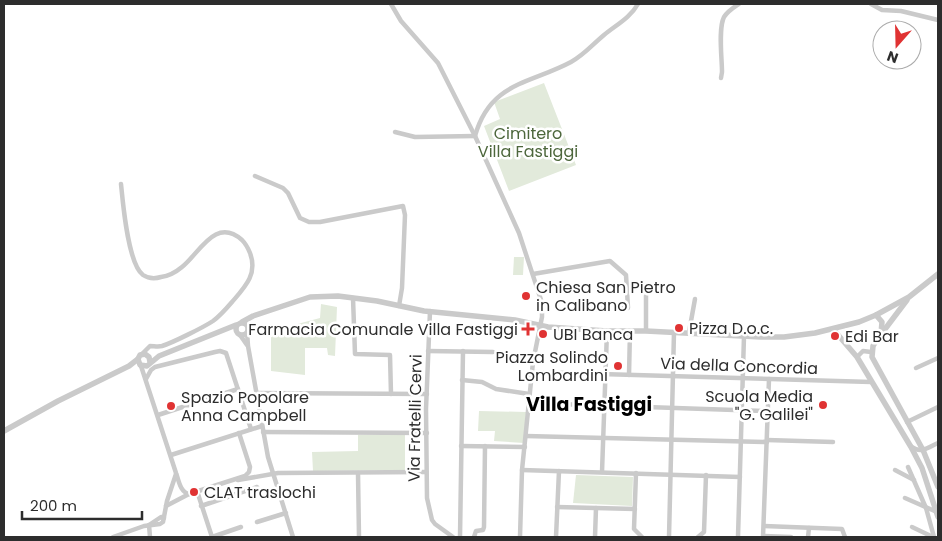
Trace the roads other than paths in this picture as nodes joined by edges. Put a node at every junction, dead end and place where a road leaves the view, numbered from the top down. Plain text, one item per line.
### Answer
1 (391, 4) edge
2 (638, 4) edge
3 (739, 4) edge
4 (871, 4) edge
5 (938, 20) edge
6 (721, 78) dead end
7 (395, 132) dead end
8 (475, 136) junction
9 (255, 176) dead end
10 (121, 184) dead end
11 (533, 274) junction
12 (938, 274) edge
13 (646, 288) dead end
14 (353, 298) junction
15 (909, 298) junction
16 (695, 300) dead end
17 (399, 306) junction
18 (570, 310) dead end
19 (430, 311) junction
20 (876, 315) junction
21 (253, 316) junction
22 (540, 326) junction
23 (238, 328) junction
24 (833, 329) junction
25 (247, 330) junction
26 (606, 331) junction
27 (630, 331) junction
28 (646, 331) junction
29 (674, 332) junction
30 (688, 332) junction
31 (881, 334) junction
32 (744, 336) junction
33 (248, 346) junction
34 (428, 351) junction
35 (463, 351) junction
36 (493, 352) dead end
37 (871, 352) junction
38 (145, 357) junction
39 (857, 357) junction
40 (938, 358) edge
41 (129, 366) junction
42 (140, 366) junction
43 (916, 368) dead end
44 (532, 372) junction
45 (606, 374) junction
46 (629, 375) junction
47 (674, 376) junction
48 (743, 378) junction
49 (769, 379) junction
50 (146, 380) junction
51 (462, 380) junction
52 (871, 382) junction
53 (238, 390) junction
54 (256, 393) junction
55 (391, 394) junction
56 (427, 394) junction
57 (529, 394) junction
58 (528, 403) junction
59 (604, 405) junction
60 (673, 407) junction
61 (938, 407) edge
62 (742, 410) junction
63 (768, 411) junction
64 (158, 415) junction
65 (907, 422) junction
66 (262, 426) junction
67 (251, 430) junction
68 (4, 431) edge
69 (263, 432) junction
70 (239, 433) junction
71 (427, 433) junction
72 (526, 436) junction
73 (604, 437) junction
74 (672, 439) junction
75 (741, 441) junction
76 (767, 441) junction
77 (832, 442) dead end
78 (938, 443) edge
79 (461, 446) junction
80 (485, 446) junction
81 (524, 447) junction
82 (911, 447) junction
83 (923, 450) junction
84 (171, 455) junction
85 (908, 467) dead end
86 (922, 468) junction
87 (522, 470) junction
88 (894, 470) dead end
89 (559, 471) junction
90 (426, 472) junction
91 (602, 472) junction
92 (176, 473) junction
93 (358, 473) junction
94 (636, 473) junction
95 (273, 474) junction
96 (671, 474) junction
97 (706, 476) junction
98 (740, 477) junction
99 (914, 480) junction
100 (229, 481) junction
101 (257, 487) dead end
102 (938, 487) edge
103 (197, 491) junction
104 (190, 494) junction
105 (905, 498) dead end
106 (932, 499) junction
107 (166, 506) junction
108 (202, 506) junction
109 (557, 506) junction
110 (596, 508) junction
111 (926, 508) junction
112 (635, 509) junction
113 (286, 513) junction
114 (938, 514) edge
115 (258, 522) dead end
116 (150, 525) junction
117 (764, 526) junction
118 (241, 527) dead end
119 (912, 527) dead end
120 (809, 528) junction
121 (113, 537) edge
122 (150, 537) edge
123 (212, 537) edge
124 (293, 537) edge
125 (359, 537) edge
126 (453, 537) edge
127 (460, 537) edge
128 (474, 537) edge
129 (520, 537) edge
130 (556, 537) edge
131 (595, 537) edge
132 (642, 537) edge
133 (669, 537) edge
134 (698, 537) edge
135 (738, 537) edge
136 (764, 537) edge
137 (791, 537) edge
138 (808, 537) edge
139 (845, 537) edge
140 (933, 537) edge

1 - 8 street
2 - 8 street
3 - 6 street
4 - 5 street
7 - 8 street
8 - 11 street
9 - 17 street
10 - 38 street
11 - 18 street
11 - 22 street
12 - 15 street
13 - 28 street
14 - 17 street
14 - 21 street
14 - 55 street
15 - 20 street
15 - 31 street
16 - 30 street
17 - 19 street
19 - 22 street
19 - 34 street, Via Fratelli Cervi
20 - 24 street
20 - 31 street
21 - 23 street
21 - 25 street
22 - 26 street
22 - 44 street
23 - 25 street
23 - 25 street
23 - 33 street
23 - 38 street
24 - 32 street
24 - 39 street
25 - 33 street
26 - 27 street
26 - 45 street
27 - 28 street
27 - 46 street
28 - 29 street
29 - 30 street
29 - 47 street
30 - 32 street
31 - 37 street
32 - 48 street
33 - 54 street
34 - 35 street
34 - 56 street, Via Fratelli Cervi
35 - 36 street
35 - 51 street
37 - 39 street
37 - 65 street
38 - 41 street
38 - 42 street
38 - 42 street
39 - 52 street
40 - 43 street
41 - 42 street
41 - 68 street
42 - 50 street
44 - 45 street, Via della Concordia
44 - 57 street
45 - 46 street, Via della Concordia
45 - 59 street
46 - 47 street, Via della Concordia
47 - 48 street, Via della Concordia
47 - 60 street
48 - 49 street, Via della Concordia
48 - 62 street
49 - 52 street, Via della Concordia
49 - 63 street
50 - 53 street
50 - 64 street
51 - 57 street
51 - 79 street
52 - 82 street
53 - 64 street
53 - 67 street
54 - 55 street
54 - 66 street
55 - 56 street
56 - 71 street, Via Fratelli Cervi
57 - 58 street
58 - 59 street
58 - 72 street
59 - 60 street
59 - 73 street
60 - 62 street
60 - 74 street
61 - 65 street
62 - 63 street
62 - 75 street
63 - 76 street
64 - 84 street
65 - 83 street
66 - 67 street
66 - 69 street
67 - 70 street
69 - 71 street
69 - 95 street
70 - 84 street
70 - 100 street
71 - 90 street, Via Fratelli Cervi
72 - 73 street
72 - 81 street
73 - 74 street
73 - 91 street
74 - 75 street
74 - 96 street
75 - 76 street
75 - 98 street
76 - 77 street
76 - 117 street
78 - 83 street
79 - 80 street
79 - 127 street
80 - 81 street
80 - 128 street
81 - 87 street
82 - 83 street
82 - 86 street
83 - 86 street
83 - 102 street
84 - 92 street
85 - 99 street
86 - 106 street
87 - 89 street
87 - 129 street
88 - 99 street
89 - 91 street
89 - 109 street
90 - 93 street
90 - 126 street, Via Fratelli Cervi
91 - 94 street
92 - 104 street
92 - 107 street
93 - 95 street
93 - 125 street
94 - 96 street
94 - 112 street
95 - 100 street
95 - 113 street
96 - 97 street
96 - 133 street
97 - 98 street
97 - 134 street
98 - 135 street
99 - 111 street
100 - 103 street
101 - 108 street
103 - 104 street
103 - 108 street
104 - 107 street
105 - 111 street
106 - 111 street
106 - 114 street
107 - 116 street
108 - 123 street
109 - 110 street
109 - 130 street
110 - 112 street
110 - 131 street
111 - 114 street
111 - 140 street
112 - 132 street
113 - 115 street
113 - 124 street
116 - 121 street
116 - 122 street
117 - 120 street
117 - 136 street
118 - 123 street
119 - 140 street
120 - 138 street
120 - 139 street
136 - 137 street

